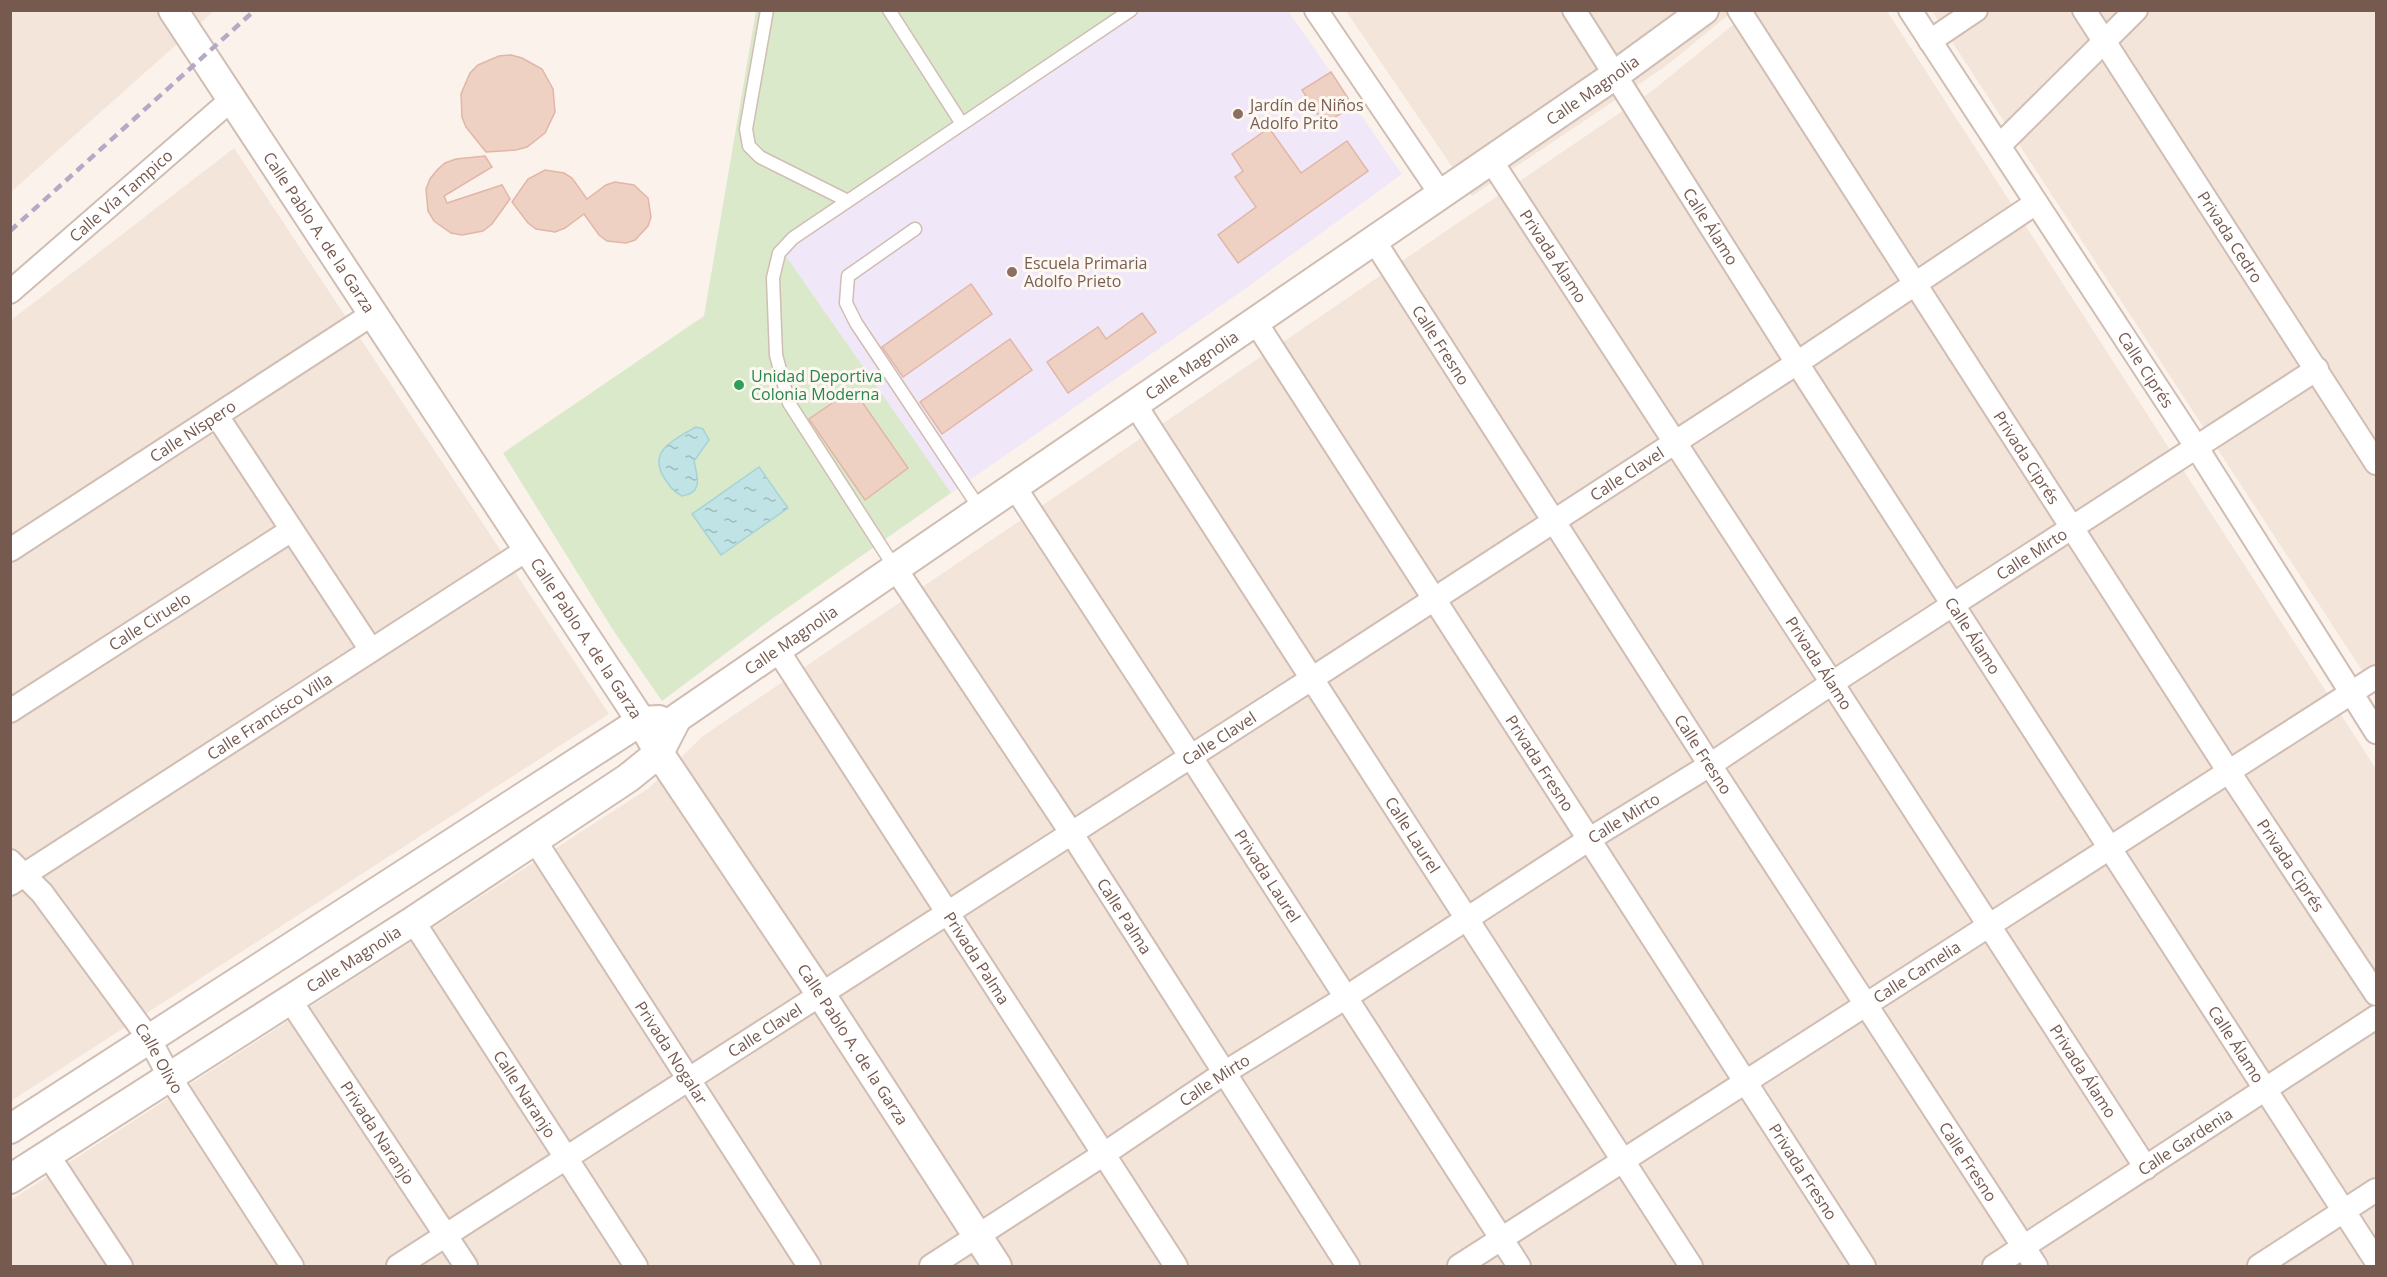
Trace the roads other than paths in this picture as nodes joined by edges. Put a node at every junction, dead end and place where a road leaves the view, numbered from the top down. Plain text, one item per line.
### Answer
1 (173, 10) edge
2 (767, 10) edge
3 (889, 10) edge
4 (1131, 10) edge
5 (1316, 10) edge
6 (1574, 10) edge
7 (1704, 10) edge
8 (1738, 10) edge
9 (1910, 10) edge
10 (1976, 10) edge
11 (2084, 10) edge
12 (2136, 10) edge
13 (1930, 41) junction
14 (2105, 42) junction
15 (1615, 75) junction
16 (232, 99) junction
17 (962, 124) junction
18 (2000, 145) junction
19 (1490, 159) junction
20 (1440, 193) junction
21 (848, 201) junction
22 (2036, 203) junction
23 (915, 229) dead end
24 (1373, 239) junction
25 (1915, 285) junction
26 (10, 292) edge
27 (374, 313) junction
28 (1255, 321) junction
29 (1797, 363) junction
30 (2317, 369) junction
31 (1134, 403) junction
32 (217, 416) junction
33 (1676, 442) junction
34 (2197, 448) junction
35 (2376, 463) edge
36 (1014, 486) junction
37 (980, 509) junction
38 (1554, 521) junction
39 (2072, 528) junction
40 (290, 531) junction
41 (528, 549) junction
42 (10, 550) edge
43 (895, 568) junction
44 (1433, 600) junction
45 (1953, 606) junction
46 (777, 649) junction
47 (371, 650) junction
48 (2376, 677) edge
49 (1313, 678) junction
50 (1833, 683) junction
51 (2351, 693) junction
52 (10, 711) edge
53 (677, 718) junction
54 (641, 721) junction
55 (2376, 732) edge
56 (659, 753) junction
57 (1191, 757) junction
58 (1710, 765) junction
59 (2229, 772) junction
60 (1072, 834) junction
61 (534, 839) junction
62 (1588, 840) junction
63 (2109, 847) junction
64 (15, 873) edge
65 (949, 914) junction
66 (1467, 920) junction
67 (413, 921) junction
68 (1989, 925) junction
69 (820, 993) junction
70 (2376, 994) edge
71 (1345, 998) junction
72 (290, 1000) junction
73 (1867, 1005) junction
74 (2376, 1017) edge
75 (150, 1040) junction
76 (1224, 1073) junction
77 (170, 1076) junction
78 (688, 1080) junction
79 (1746, 1083) junction
80 (2265, 1091) junction
81 (10, 1129) edge
82 (1104, 1154) junction
83 (48, 1155) junction
84 (566, 1159) junction
85 (1623, 1161) junction
86 (2146, 1168) junction
87 (10, 1179) edge
88 (2376, 1190) edge
89 (2344, 1211) junction
90 (446, 1234) junction
91 (977, 1236) junction
92 (1501, 1239) junction
93 (2023, 1247) junction
94 (2376, 1261) edge
95 (121, 1266) edge
96 (292, 1266) edge
97 (398, 1266) edge
98 (466, 1266) edge
99 (636, 1266) edge
100 (809, 1266) edge
101 (931, 1266) edge
102 (997, 1266) edge
103 (1176, 1266) edge
104 (1348, 1266) edge
105 (1459, 1266) edge
106 (1519, 1266) edge
107 (1691, 1266) edge
108 (1864, 1266) edge
109 (1994, 1266) edge
110 (2036, 1266) edge
111 (2259, 1266) edge

1 - 16 street, Calle Pablo A. de la Garza
2 - 21 lane
3 - 17 lane
4 - 17 lane
5 - 20 street
6 - 15 street, Calle Álamo
7 - 15 street, Calle Magnolia
8 - 25 street, Privada Ciprés
9 - 13 street, Calle Ciprés
10 - 13 street
11 - 14 street, Privada Cedro
12 - 14 street
13 - 18 street, Calle Ciprés
14 - 18 street
14 - 30 street, Privada Cedro
15 - 19 street, Calle Magnolia
15 - 29 street, Calle Álamo
16 - 26 street, Calle Vía Tampico
16 - 27 street, Calle Pablo A. de la Garza
17 - 21 lane
18 - 22 street, Calle Ciprés
19 - 20 street, Calle Magnolia
19 - 33 street, Privada Álamo
20 - 24 street, Calle Magnolia
21 - 43 lane
22 - 25 street, Calle Clavel
22 - 34 street, Calle Ciprés
23 - 37 lane
24 - 28 street, Calle Magnolia
24 - 38 street, Calle Fresno
25 - 29 street, Calle Clavel
25 - 39 street, Privada Ciprés
27 - 32 street, Calle Níspero
27 - 41 street, Calle Pablo A. de la Garza
28 - 31 street, Calle Magnolia
28 - 44 street, Privada Fresno
29 - 33 street, Calle Clavel
29 - 45 street, Calle Álamo
30 - 34 street, Calle Mirto
30 - 35 street, Privada Cedro
31 - 36 street, Calle Magnolia
31 - 49 street, Calle Laurel
32 - 40 street
32 - 42 street, Calle Níspero
33 - 38 street, Calle Clavel
33 - 50 street, Privada Álamo
34 - 39 street, Calle Mirto
34 - 51 street, Calle Ciprés
36 - 37 street, Calle Magnolia
36 - 57 street, Privada Laurel
37 - 43 street, Calle Magnolia
38 - 44 street, Calle Clavel
38 - 58 street, Calle Fresno
39 - 45 street, Calle Mirto
39 - 59 street, Privada Ciprés
40 - 47 street
40 - 52 street, Calle Ciruelo
41 - 47 street, Calle Francisco Villa
41 - 54 street, Calle Pablo A. de la Garza
43 - 46 street, Calle Magnolia
43 - 60 street, Calle Palma
44 - 49 street, Calle Clavel
44 - 62 street, Privada Fresno
45 - 50 street, Calle Mirto
45 - 63 street, Calle Álamo
46 - 53 street, Calle Magnolia
46 - 65 street, Privada Palma
47 - 64 street, Calle Francisco Villa
48 - 51 street, Calle Camelia
49 - 57 street, Calle Clavel
49 - 66 street, Calle Laurel
50 - 58 street, Calle Mirto
50 - 68 street, Privada Álamo
51 - 55 street, Calle Ciprés
51 - 59 street, Calle Camelia
53 - 54 street, Calle Magnolia
53 - 56 street, Calle Magnolia
54 - 56 street, Calle Pablo A. de la Garza
54 - 75 street, Calle Magnolia
56 - 61 street, Calle Magnolia
56 - 69 street, Calle Pablo A. de la Garza
57 - 60 street, Calle Clavel
57 - 71 street, Privada Laurel
58 - 62 street, Calle Mirto
58 - 73 street, Calle Fresno
59 - 63 street, Calle Camelia
59 - 70 street, Privada Ciprés
60 - 65 street, Calle Clavel
60 - 76 street, Calle Palma
61 - 67 street, Calle Magnolia
61 - 78 street, Privada Nogalar
62 - 66 street, Calle Mirto
62 - 79 street, Privada Fresno
63 - 68 street, Calle Camelia
63 - 80 street, Calle Álamo
64 - 75 street, Calle Olivo
65 - 69 street, Calle Clavel
65 - 82 street, Privada Palma
66 - 71 street, Calle Mirto
66 - 85 street, Calle Laurel
67 - 72 street, Calle Magnolia
67 - 84 street, Calle Naranjo
68 - 73 street, Calle Camelia
68 - 86 street, Privada Álamo
69 - 78 street, Calle Clavel
69 - 91 street, Calle Pablo A. de la Garza
71 - 76 street, Calle Mirto
71 - 92 street, Privada Laurel
72 - 77 street, Calle Magnolia
72 - 90 street, Privada Naranjo
73 - 79 street, Calle Camelia
73 - 93 street, Calle Fresno
74 - 80 street, Calle Gardenia
75 - 77 street, Calle Olivo
75 - 81 street, Calle Magnolia
76 - 82 street, Calle Mirto
76 - 104 street, Calle Palma
77 - 83 street, Calle Magnolia
77 - 96 street, Calle Olivo
78 - 84 street, Calle Clavel
78 - 100 street, Privada Nogalar
79 - 85 street, Calle Camelia
79 - 108 street, Privada Fresno
80 - 86 street, Calle Gardenia
80 - 89 street, Calle Álamo
82 - 91 street, Calle Mirto
82 - 103 street, Privada Palma
83 - 87 street, Calle Magnolia
83 - 95 street
84 - 90 street, Calle Clavel
84 - 99 street, Calle Naranjo
85 - 92 street, Calle Camelia
85 - 107 street, Calle Laurel
86 - 93 street, Calle Gardenia
88 - 89 street
89 - 94 street, Calle Álamo
89 - 111 street
90 - 97 street, Calle Clavel
90 - 98 street, Privada Naranjo
91 - 101 street, Calle Mirto
91 - 102 street, Calle Pablo A. de la Garza
92 - 105 street, Calle Camelia
92 - 106 street, Privada Laurel
93 - 109 street, Calle Gardenia
93 - 110 street, Calle Fresno

